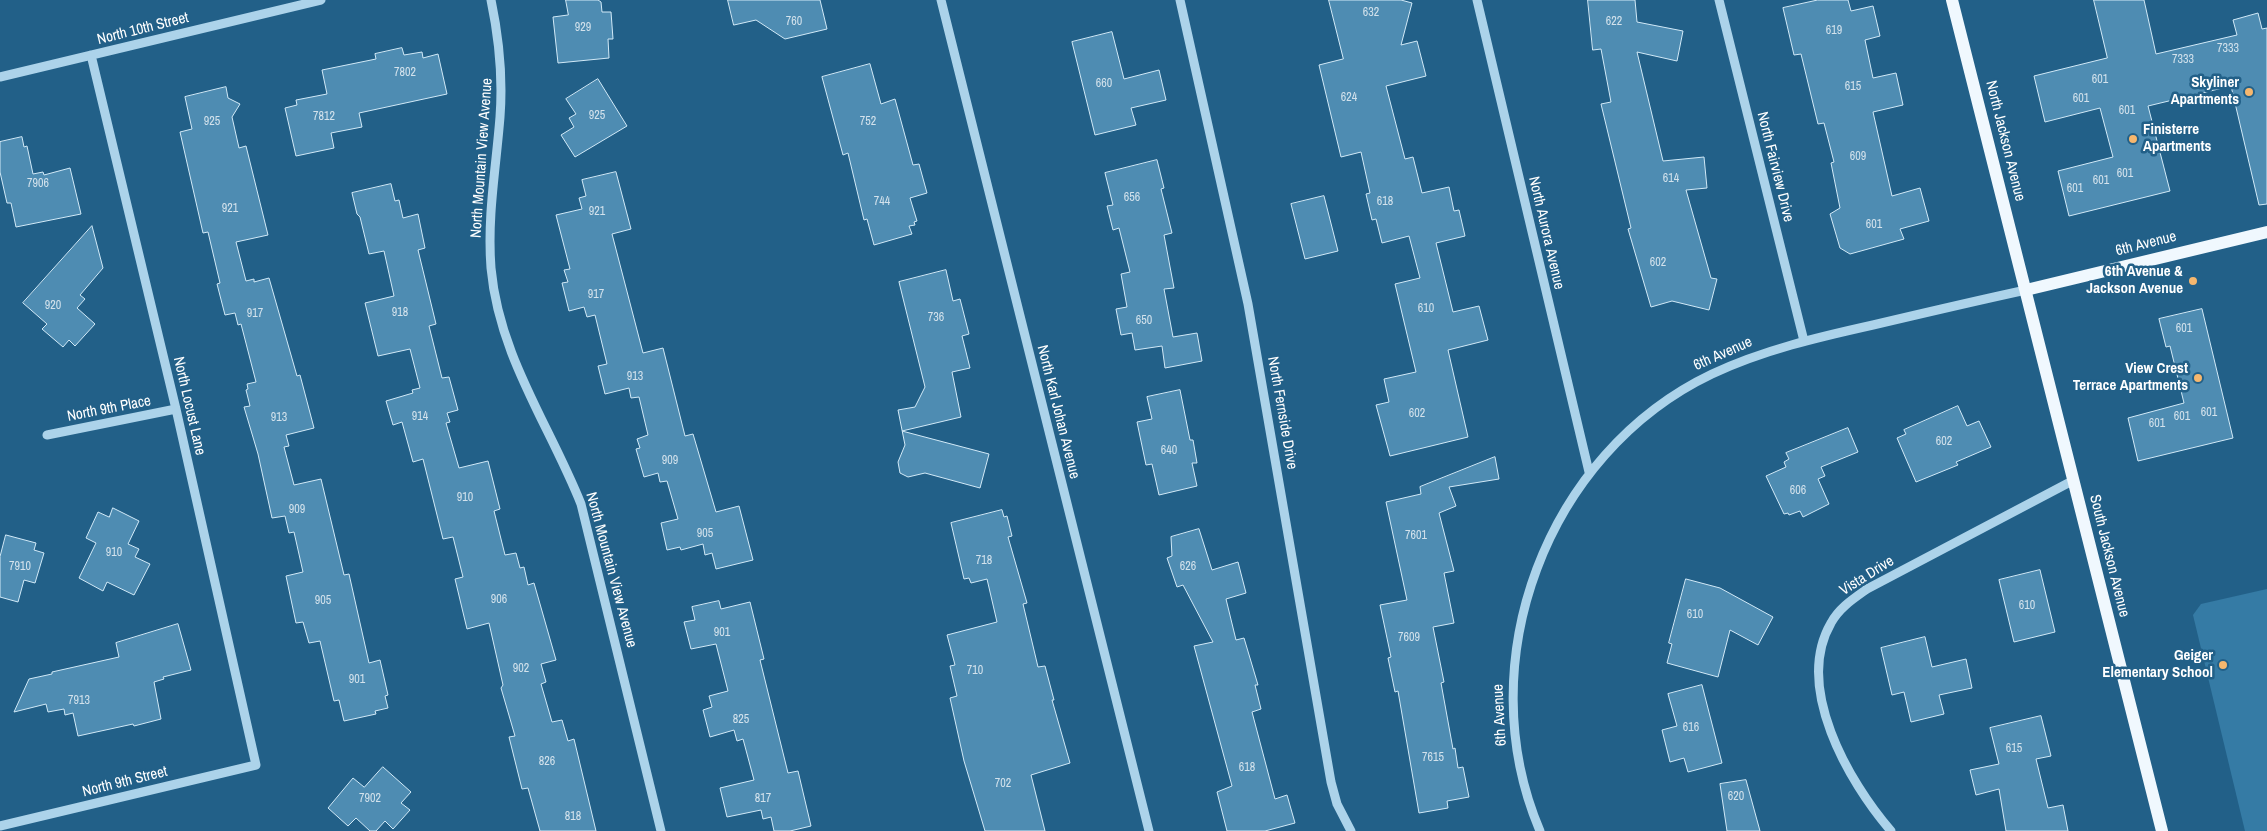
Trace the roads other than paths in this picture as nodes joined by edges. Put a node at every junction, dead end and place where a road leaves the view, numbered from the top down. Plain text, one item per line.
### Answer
1 (321, 0) edge
2 (491, 0) edge
3 (941, 0) edge
4 (1180, 0) edge
5 (1477, 0) edge
6 (1719, 0) edge
7 (1952, 0) edge
8 (91, 55) junction
9 (0, 77) edge
10 (2267, 232) edge
11 (2026, 290) junction
12 (1804, 341) junction
13 (176, 409) junction
14 (47, 435) dead end
15 (1589, 472) junction
16 (2074, 480) junction
17 (256, 764) joint
18 (0, 826) edge
19 (661, 831) edge
20 (1149, 831) edge
21 (1351, 831) edge
22 (1540, 831) edge
23 (1891, 831) edge
24 (2162, 831) edge

1 - 8 street, North 10th Street
2 - 19 street, North Mountain View Avenue
3 - 20 street, North Karl Johan Avenue
4 - 21 street, North Fernside Drive
5 - 15 street, North Aurora Avenue
6 - 12 street, North Fairview Drive
7 - 11 main road, North Jackson Avenue
8 - 9 street, North 10th Street
8 - 13 street, North Locust Lane
10 - 11 main road, 6th Avenue
11 - 12 street, 6th Avenue
11 - 16 main road, South Jackson Avenue
12 - 15 street, 6th Avenue
13 - 14 street, North 9th Place
13 - 17 street, North Locust Lane
15 - 22 street, 6th Avenue
16 - 23 street, Vista Drive
16 - 24 main road, South Jackson Avenue
17 - 18 street, North 9th Street

